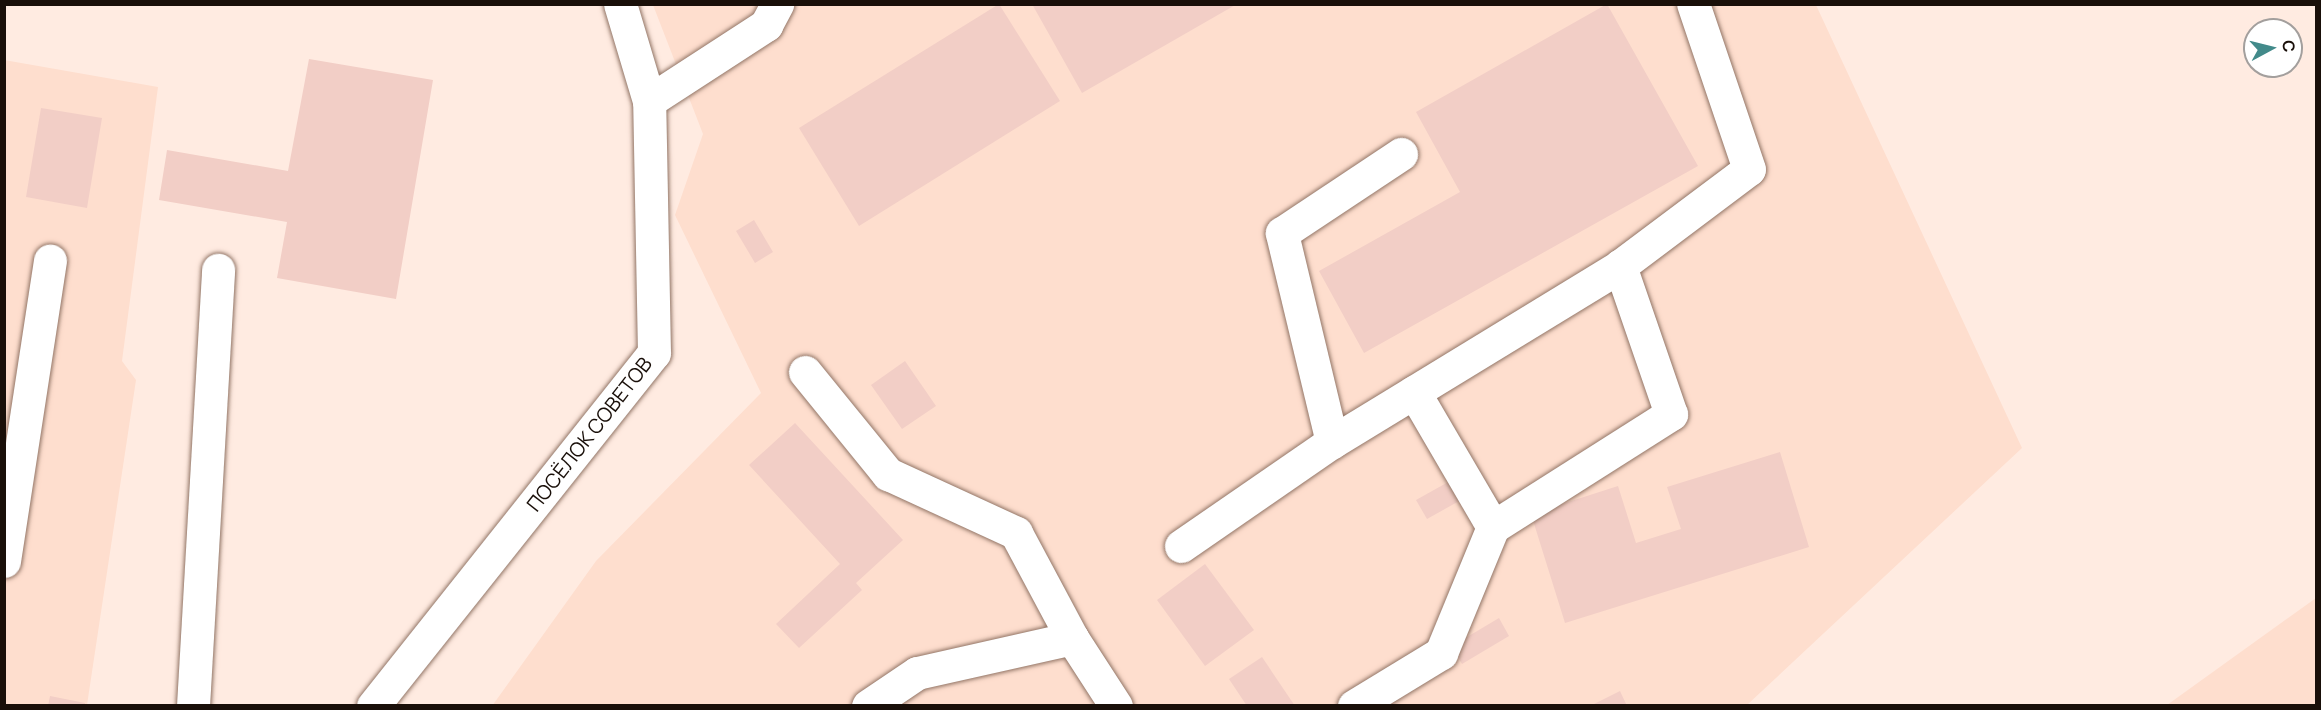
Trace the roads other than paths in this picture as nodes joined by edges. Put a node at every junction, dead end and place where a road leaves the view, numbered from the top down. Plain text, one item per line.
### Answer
1 (620, 4) edge
2 (777, 4) edge
3 (1693, 4) edge
4 (649, 101) junction
5 (1401, 154) dead end
6 (50, 260) dead end
7 (1620, 266) junction
8 (218, 270) dead end
9 (805, 372) dead end
10 (1414, 392) junction
11 (1332, 442) junction
12 (1493, 527) junction
13 (1181, 546) dead end
14 (4, 561) edge
15 (1072, 638) junction
16 (193, 705) edge
17 (373, 705) edge
18 (868, 705) edge
19 (1116, 705) edge
20 (1354, 705) edge

1 - 4 street, ПОСЁЛОК СОВЕТОВ
2 - 4 street
3 - 7 street
4 - 17 street, ПОСЁЛОК СОВЕТОВ
5 - 11 street
6 - 14 street
7 - 10 street
7 - 12 street
8 - 16 street
9 - 15 street
10 - 11 street
10 - 12 street
11 - 13 street
12 - 20 street
15 - 18 street
15 - 19 street

